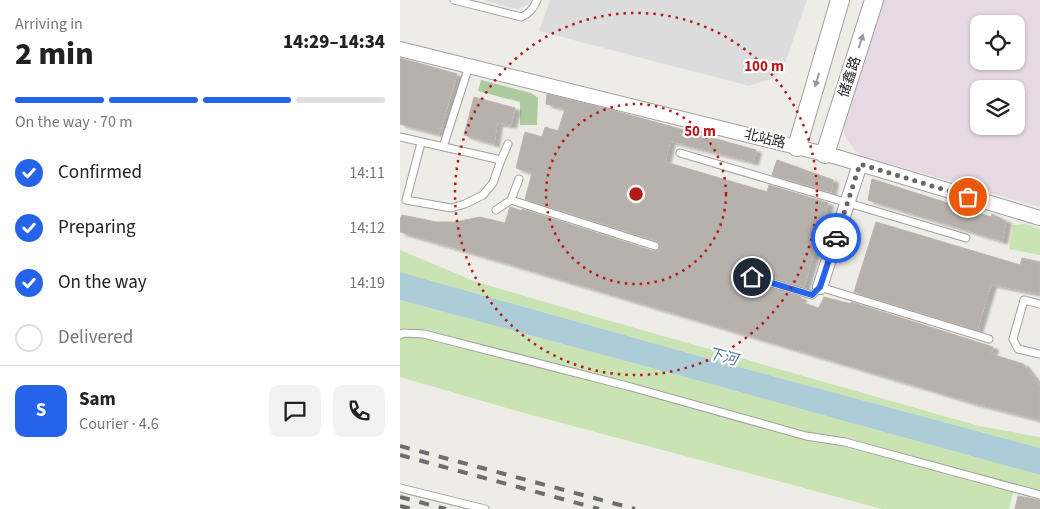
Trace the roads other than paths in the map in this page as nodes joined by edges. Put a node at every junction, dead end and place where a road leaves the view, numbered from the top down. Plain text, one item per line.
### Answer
1 (454, 0) edge
2 (537, 0) edge
3 (840, 0) edge
4 (874, 0) edge
5 (400, 49) edge
6 (469, 66) junction
7 (400, 137) edge
8 (421, 143) junction
9 (508, 144) dead end
10 (443, 147) junction
11 (797, 147) junction
12 (680, 154) dead end
13 (825, 154) junction
14 (501, 160) junction
15 (860, 164) junction
16 (520, 179) dead end
17 (511, 200) junction
18 (847, 204) junction
19 (496, 210) dead end
20 (1040, 218) edge
21 (966, 238) dead end
22 (656, 246) dead end
23 (752, 277) dead end
24 (820, 287) junction
25 (1040, 304) edge
26 (400, 335) edge
27 (990, 339) dead end
28 (1040, 354) edge
29 (400, 488) edge
30 (1040, 495) edge
31 (485, 509) edge

1 - 2 lane
3 -> 11 street
13 -> 4 street, 储鑫路
5 - 6 street, 北站路
6 - 10 lane
6 - 11 street, 北站路
7 - 8 lane
8 - 10 lane
8 - 14 lane
9 - 14 lane
10 - 14 lane
11 - 13 street, 北站路
12 - 18 lane
13 - 15 street, 北站路
15 - 18 street
15 - 20 street, 北站路
16 - 17 lane
17 - 19 lane
17 - 22 lane
18 - 21 lane
18 - 24 street
23 - 24 lane
24 - 27 lane
25 - 28 lane
26 - 30 lane
29 - 31 lane

